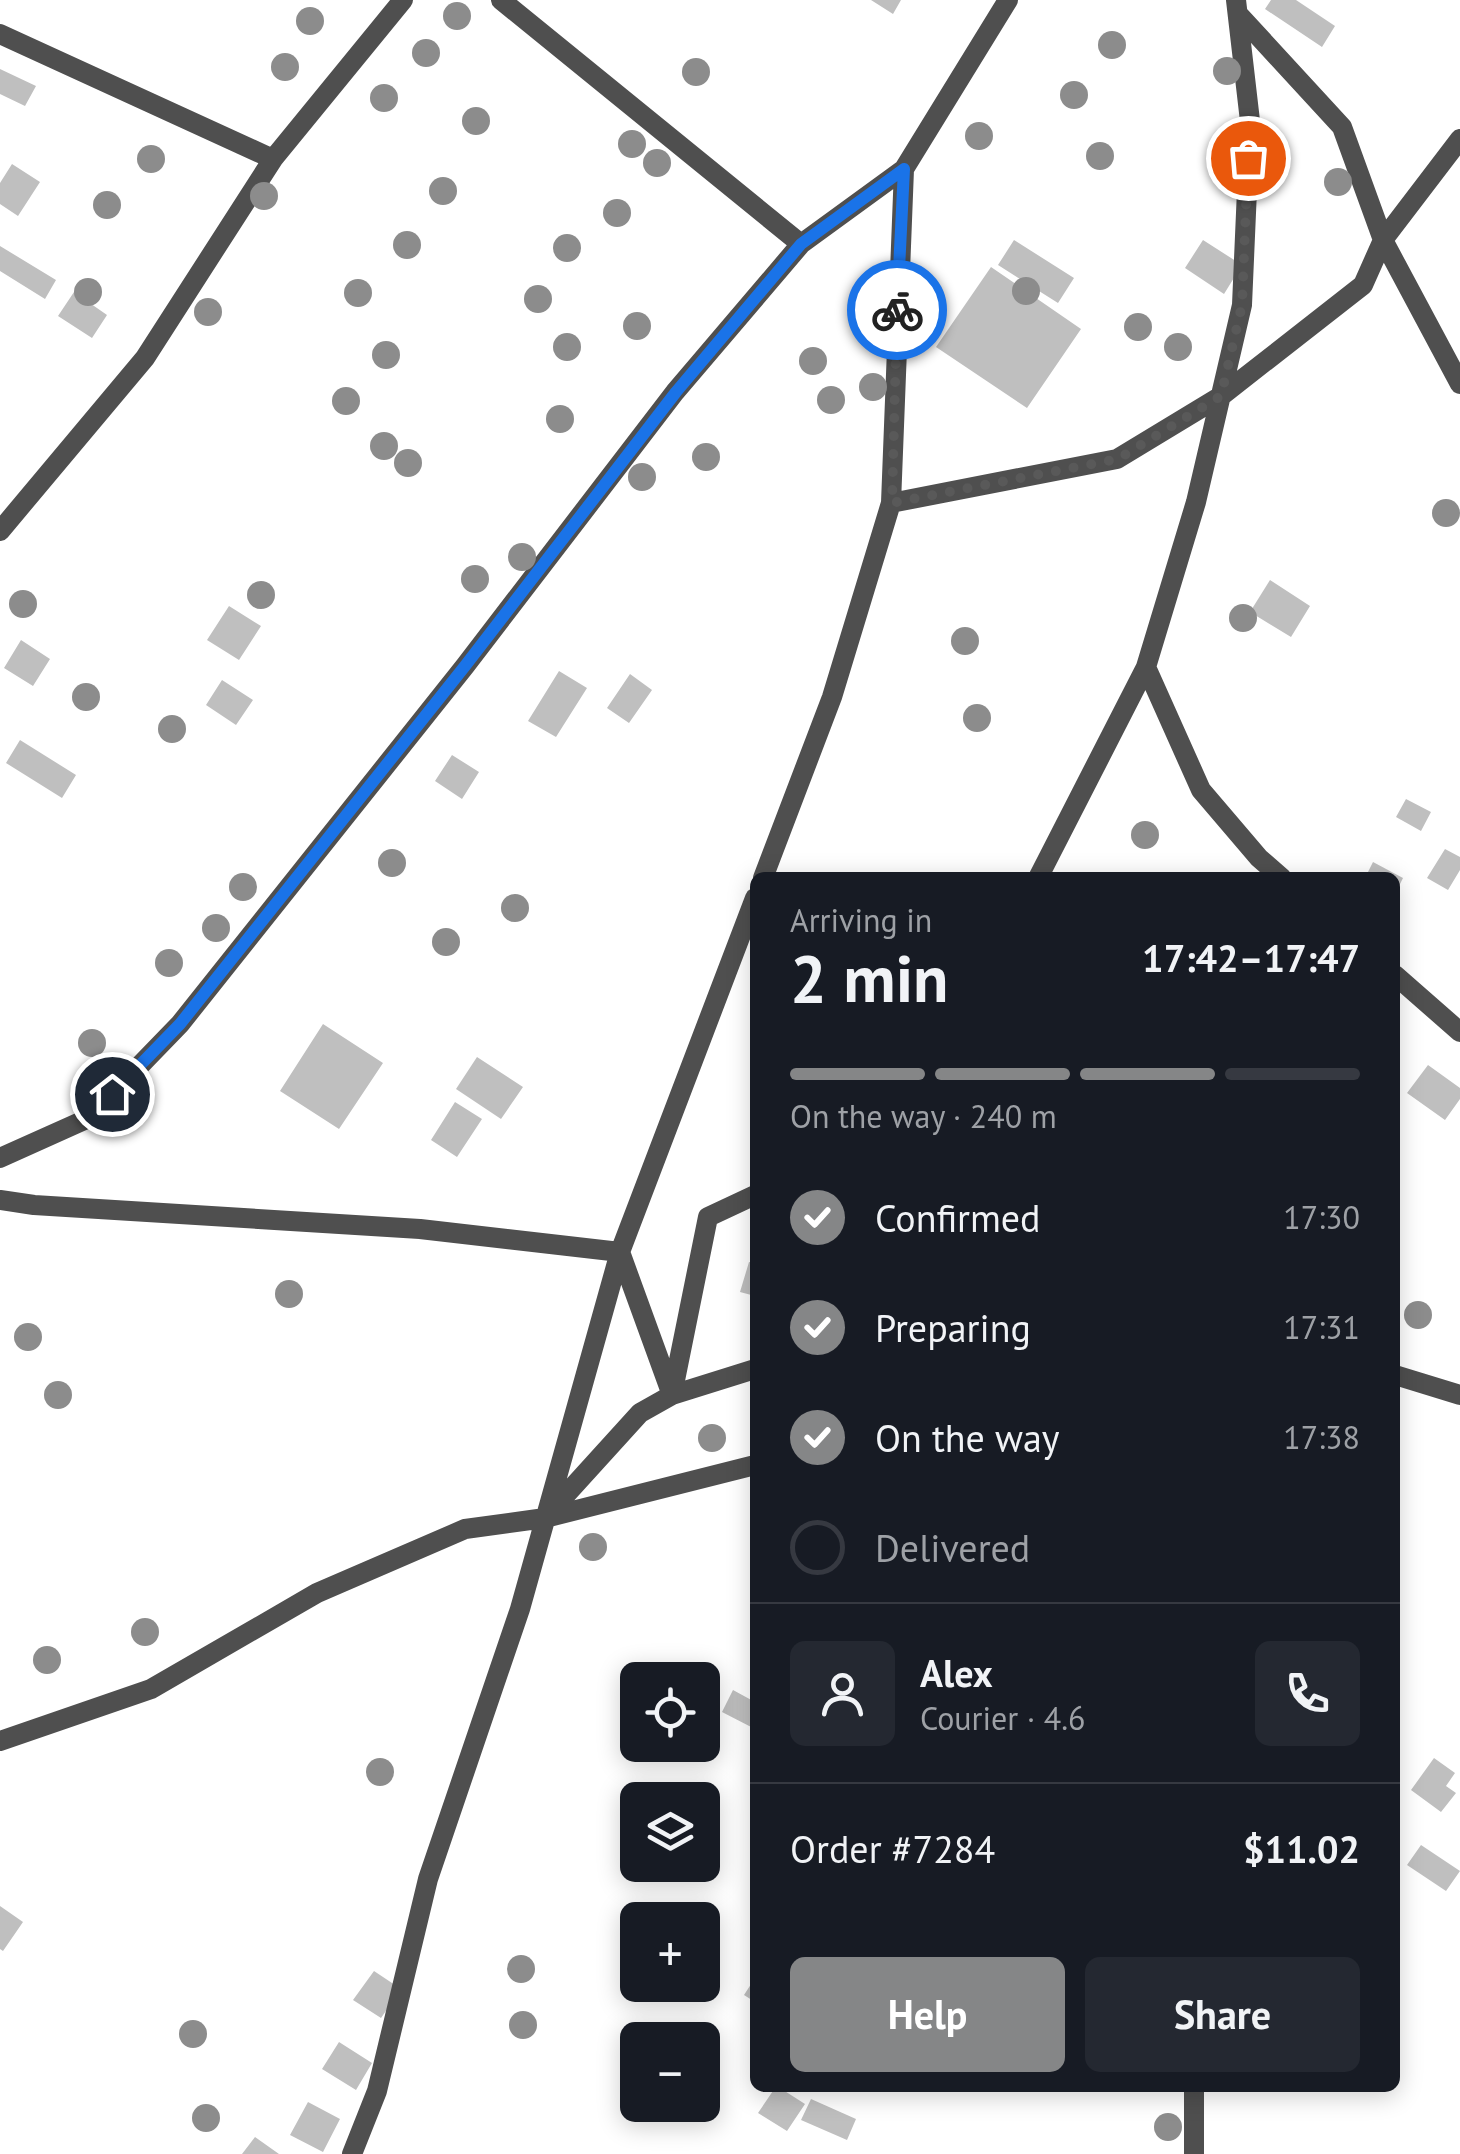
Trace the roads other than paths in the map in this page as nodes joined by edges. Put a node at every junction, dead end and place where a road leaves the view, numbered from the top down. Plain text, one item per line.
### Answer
1 (501, 0) edge
2 (1008, 0) edge
3 (393, 3) edge
4 (1237, 7) edge
5 (0, 34) edge
6 (1460, 139) edge
7 (273, 160) junction
8 (904, 169) junction
9 (1382, 240) junction
10 (801, 244) junction
11 (1460, 384) edge
12 (1221, 396) junction
13 (892, 503) junction
14 (0, 531) edge
15 (1146, 667) junction
16 (1262, 868) edge
17 (765, 872) edge
18 (1041, 872) edge
19 (750, 911) edge
20 (1400, 979) edge
21 (1460, 1032) edge
22 (0, 1158) edge
23 (750, 1197) edge
24 (0, 1200) edge
25 (620, 1252) junction
26 (750, 1371) edge
27 (1400, 1377) edge
28 (672, 1394) junction
29 (1460, 1395) edge
30 (750, 1466) edge
31 (545, 1518) junction
32 (0, 1741) edge
33 (1194, 2092) edge
34 (352, 2154) edge
35 (1194, 2154) edge

1 - 10 street
2 - 8 street
3 - 7 street
4 - 9 street
4 - 12 street
5 - 7 street
6 - 9 street
7 - 14 street
8 - 10 street
8 - 13 street
9 - 11 street
9 - 12 street
10 - 22 street
12 - 13 street
12 - 15 street
13 - 17 street
15 - 16 street
15 - 18 street
19 - 25 street
20 - 21 street
23 - 28 street
24 - 25 street
25 - 28 street
25 - 31 street
26 - 28 street
27 - 29 street
28 - 31 street
30 - 31 street
31 - 32 street
31 - 34 street
33 - 35 street

